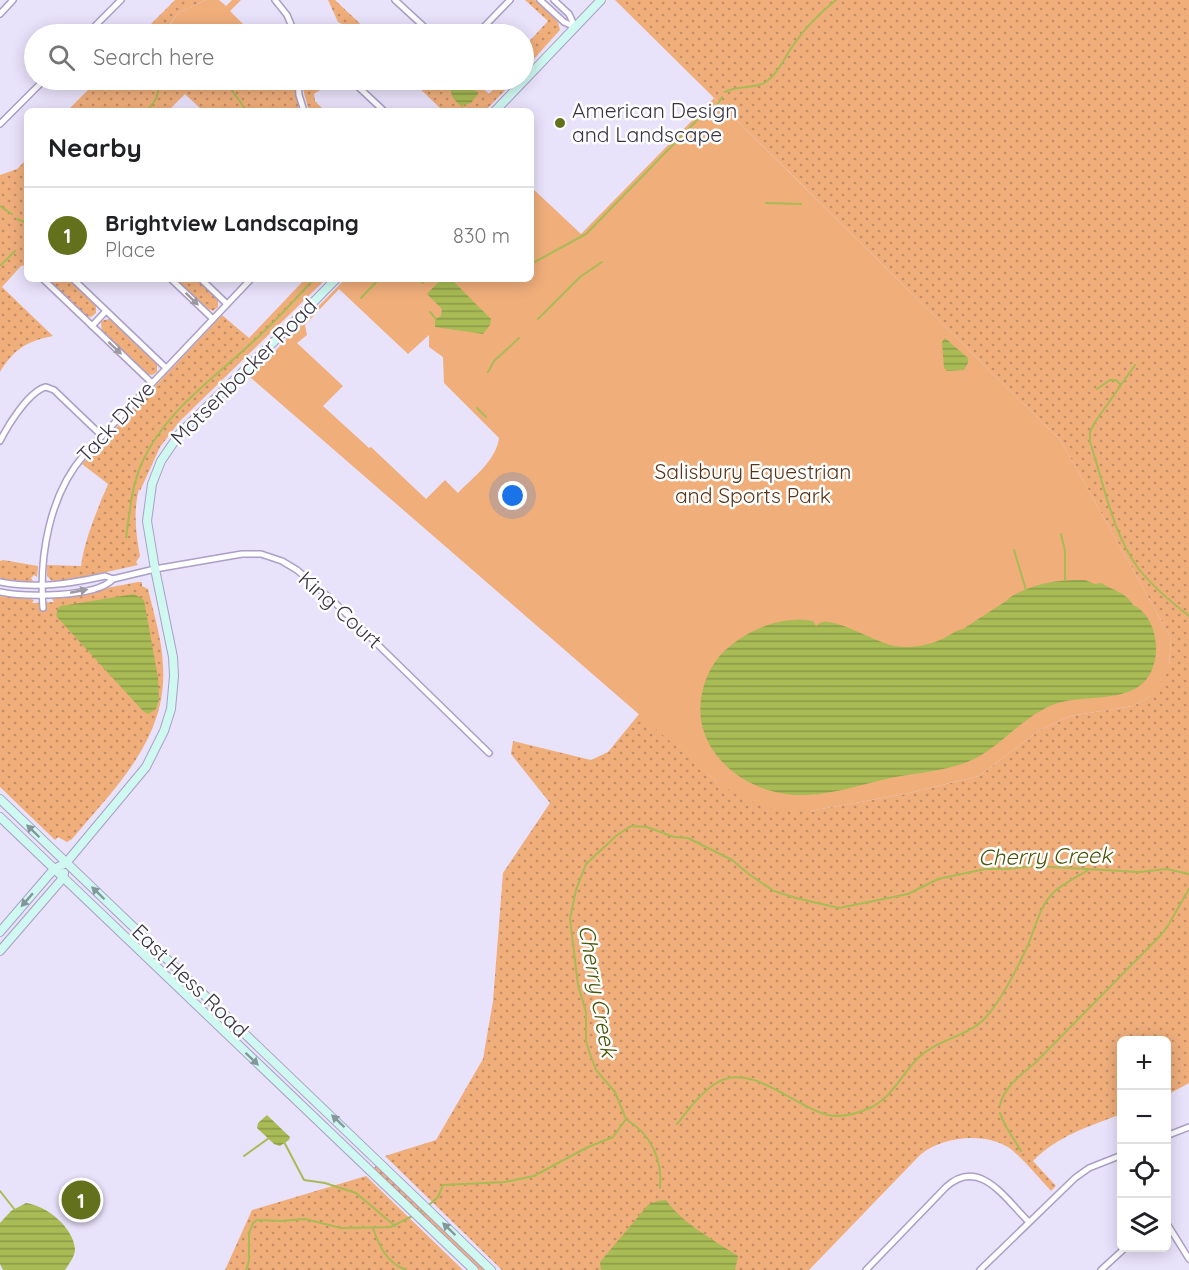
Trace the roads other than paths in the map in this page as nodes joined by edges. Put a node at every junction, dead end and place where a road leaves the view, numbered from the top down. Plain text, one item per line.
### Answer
1 (13, 0) edge
2 (121, 0) edge
3 (275, 0) edge
4 (395, 0) edge
5 (510, 0) edge
6 (540, 0) edge
7 (554, 0) edge
8 (601, 0) edge
9 (0, 14) edge
10 (97, 24) edge
11 (291, 24) edge
12 (421, 24) edge
13 (487, 24) edge
14 (575, 27) junction
15 (534, 70) edge
16 (34, 90) edge
17 (299, 90) edge
18 (362, 90) edge
19 (515, 90) edge
20 (303, 108) edge
21 (381, 108) edge
22 (498, 108) edge
23 (0, 124) edge
24 (45, 282) edge
25 (76, 282) edge
26 (174, 282) edge
27 (204, 282) edge
28 (248, 282) edge
29 (333, 282) edge
30 (227, 304) junction
31 (106, 311) junction
32 (213, 319) junction
33 (92, 326) junction
34 (166, 368) junction
35 (152, 383) junction
36 (102, 436) junction
37 (0, 441) edge
38 (154, 569) junction
39 (113, 579) junction
40 (0, 582) edge
41 (42, 586) junction
42 (0, 592) edge
43 (42, 596) junction
44 (43, 608) dead end
45 (489, 753) dead end
46 (0, 799) edge
47 (0, 817) edge
48 (66, 863) junction
49 (54, 869) junction
50 (63, 878) junction
51 (0, 932) edge
52 (0, 951) edge
53 (1189, 1127) edge
54 (1171, 1134) edge
55 (1117, 1157) edge
56 (1029, 1222) junction
57 (1171, 1230) edge
58 (1121, 1252) edge
59 (1189, 1259) edge
60 (474, 1270) edge
61 (491, 1270) edge
62 (866, 1270) edge
63 (980, 1270) edge
64 (1101, 1270) edge

1 - 9 street
2 - 10 street
3 - 11 street
4 - 12 street
5 - 13 street
6 - 14 street
7 - 14 street
8 - 14 main road
14 - 15 main road
16 - 23 street
17 - 20 street
18 - 21 street
19 - 22 main road
24 - 33 street
25 - 31 street
26 -> 32 street
27 - 30 street
28 - 30 street, Tack Drive
29 - 38 main road, Motsenbocker Road
30 - 32 street, Tack Drive
31 - 33 street
31 - 34 street
32 - 34 street, Tack Drive
33 -> 35 street
34 - 35 street, Tack Drive
35 - 36 street, Tack Drive
36 - 37 street
36 - 41 street, Tack Drive
38 - 39 street, King Court
38 - 45 street, King Court
38 - 48 main road, Motsenbocker Road
39 - 41 street
43 -> 39 street
40 - 41 street
41 - 43 street, Tack Drive
42 - 43 street
43 - 44 street, Tack Drive
48 -> 46 main road, East Hess Road
47 - 49 main road, East Hess Road
48 - 49 main road, Motsenbocker Road
48 - 50 main road, Motsenbocker Road
61 -> 48 main road, East Hess Road
49 - 50 main road, East Hess Road
49 -> 51 main road, Motsenbocker Road
50 - 52 main road, Motsenbocker Road
50 -> 60 main road, East Hess Road
53 - 54 street
55 - 56 street
56 - 62 street
56 - 63 street
57 - 59 street
58 - 64 street

